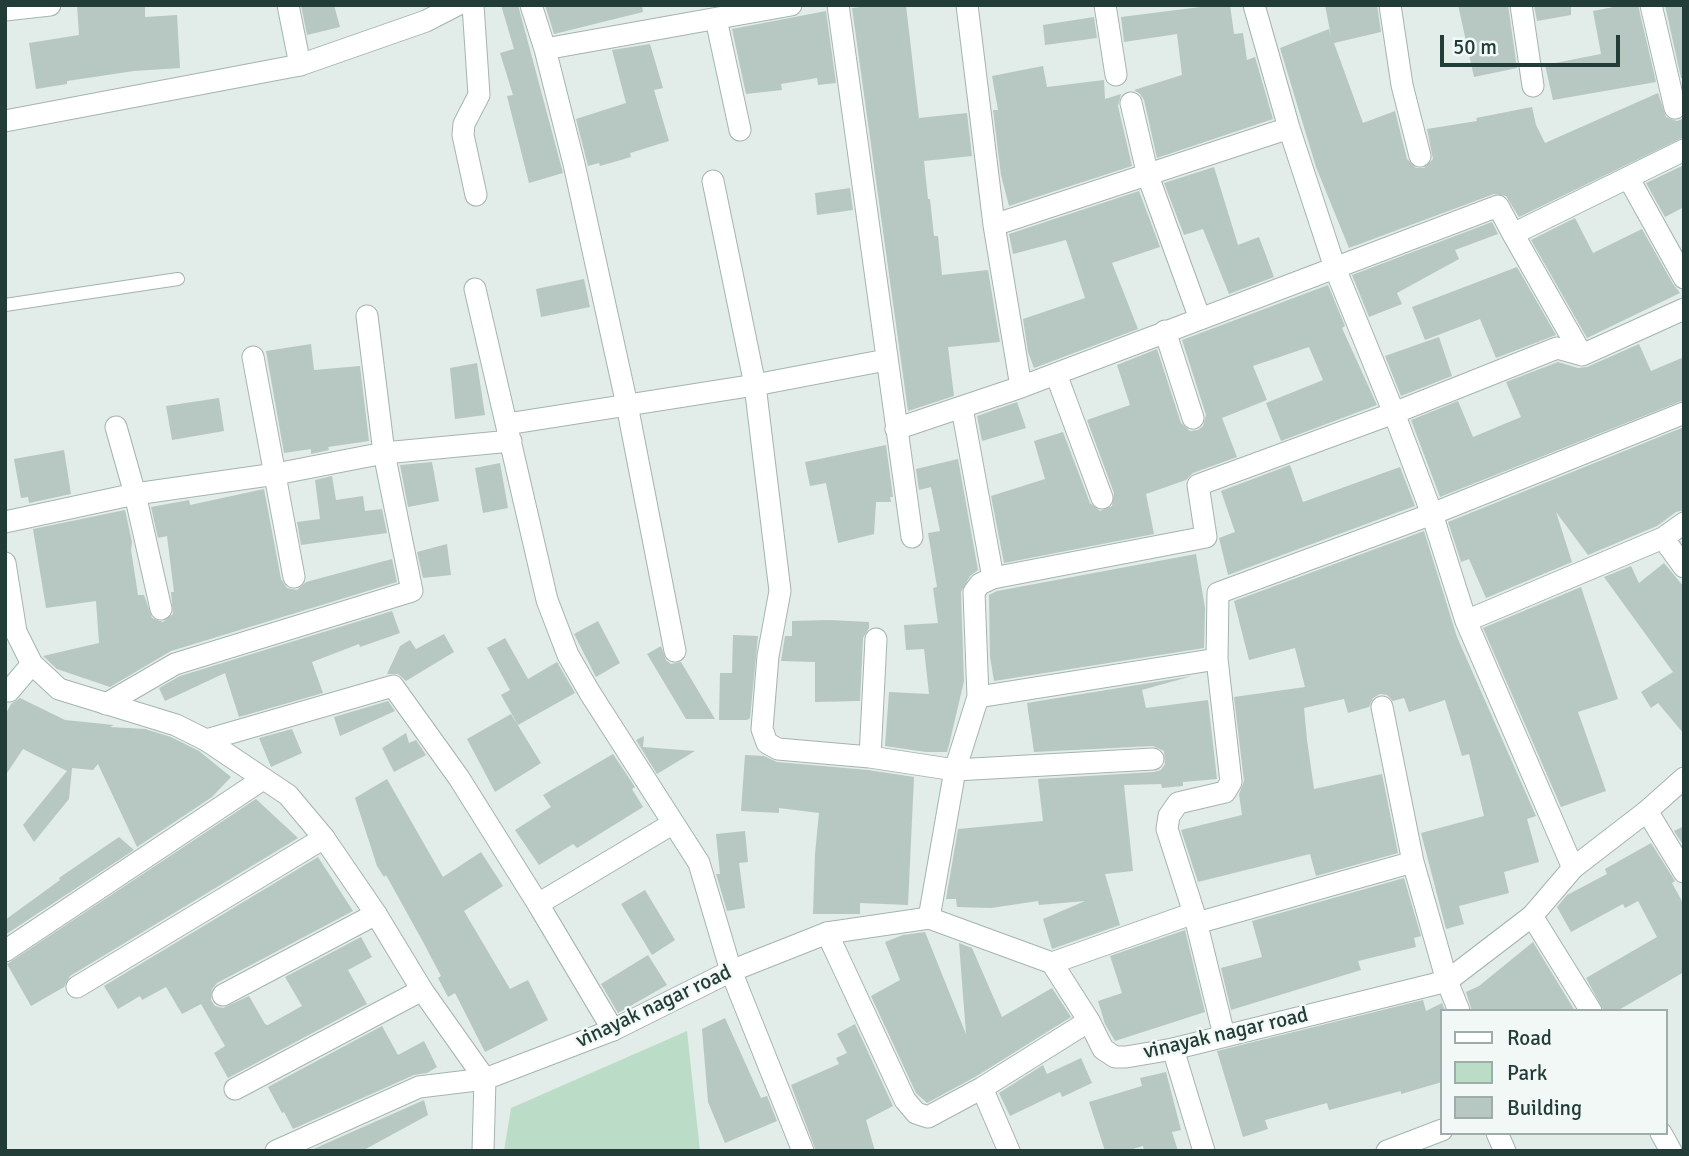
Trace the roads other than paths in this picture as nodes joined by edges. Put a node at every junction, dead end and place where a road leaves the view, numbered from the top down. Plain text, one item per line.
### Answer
1 (288, 5) edge
2 (457, 5) edge
3 (473, 5) edge
4 (531, 5) edge
5 (791, 5) edge
6 (838, 5) edge
7 (967, 5) edge
8 (1105, 5) edge
9 (1254, 5) edge
10 (1390, 5) edge
11 (1521, 5) edge
12 (1651, 5) edge
13 (37, 6) edge
14 (5, 10) edge
15 (424, 13) edge
16 (716, 19) junction
17 (545, 49) junction
18 (300, 65) junction
19 (1116, 75) dead end
20 (1534, 86) dead end
21 (1131, 103) dead end
22 (1675, 108) dead end
23 (5, 121) edge
24 (1289, 128) junction
25 (740, 130) dead end
26 (1684, 150) edge
27 (1420, 156) dead end
28 (1148, 176) junction
29 (1629, 178) junction
30 (713, 181) dead end
31 (476, 195) dead end
32 (994, 225) junction
33 (1513, 234) junction
34 (1335, 268) junction
35 (1684, 278) edge
36 (178, 279) dead end
37 (475, 289) dead end
38 (5, 306) edge
39 (1684, 309) edge
40 (367, 316) dead end
41 (1200, 319) junction
42 (1165, 331) junction
43 (1582, 355) junction
44 (253, 357) dead end
45 (886, 360) junction
46 (1056, 374) junction
47 (755, 385) junction
48 (1021, 387) junction
49 (627, 405) junction
50 (962, 408) junction
51 (1394, 413) junction
52 (1684, 413) edge
53 (1193, 418) dead end
54 (116, 427) dead end
55 (896, 429) junction
56 (509, 433) junction
57 (384, 453) junction
58 (276, 474) junction
59 (135, 495) junction
60 (1102, 498) dead end
61 (1432, 514) junction
62 (5, 522) edge
63 (1684, 523) edge
64 (912, 537) dead end
65 (1663, 538) junction
66 (5, 563) edge
67 (1684, 567) edge
68 (294, 577) dead end
69 (993, 578) junction
70 (161, 608) dead end
71 (1466, 621) junction
72 (876, 639) dead end
73 (675, 651) dead end
74 (1217, 659) junction
75 (32, 664) junction
76 (7, 693) edge
77 (978, 696) junction
78 (106, 704) junction
79 (1382, 707) dead end
80 (206, 740) junction
81 (870, 757) junction
82 (1153, 759) dead end
83 (955, 771) junction
84 (1684, 778) edge
85 (263, 779) junction
86 (1647, 811) junction
87 (672, 824) junction
88 (324, 838) junction
89 (1413, 862) junction
90 (1573, 868) junction
91 (1684, 872) edge
92 (538, 904) junction
93 (376, 914) junction
94 (1532, 916) junction
95 (929, 918) junction
96 (1195, 918) junction
97 (827, 933) junction
98 (5, 951) edge
99 (1052, 963) junction
100 (731, 971) junction
101 (1447, 981) junction
102 (77, 986) dead end
103 (422, 990) junction
104 (223, 995) dead end
105 (1458, 1009) edge
106 (1590, 1009) edge
107 (1089, 1021) junction
108 (613, 1030) junction
109 (1224, 1035) junction
110 (1173, 1049) junction
111 (485, 1079) junction
112 (982, 1088) junction
113 (235, 1089) dead end
114 (1440, 1131) edge
115 (1498, 1135) edge
116 (1662, 1135) edge
117 (276, 1151) edge
118 (483, 1151) edge
119 (803, 1151) edge
120 (1009, 1151) edge
121 (1204, 1151) edge
122 (1387, 1151) edge
123 (1505, 1151) edge
124 (1671, 1151) edge

1 - 18 street
2 - 15 street
3 - 31 street
4 - 17 street
5 - 16 street
6 - 45 street
7 - 32 street
8 - 19 street
9 - 24 street
10 - 27 street
11 - 20 street
12 - 22 street
13 - 14 street
15 - 18 street
16 - 17 street
16 - 25 street
17 - 49 street
18 - 23 street
21 - 28 street
24 - 28 street
24 - 34 street
26 - 29 street
28 - 32 street
28 - 41 street
29 - 33 street
29 - 35 street
30 - 47 street
32 - 48 street
33 - 34 street
33 - 43 street
34 - 41 street
34 - 51 street
36 - 38 lane
37 - 56 street
39 - 43 street
40 - 57 street
41 - 42 street
42 - 46 street
42 - 53 street
43 - 51 street
44 - 58 street
45 - 47 street
45 - 55 street
46 - 48 street
46 - 60 street
47 - 49 street
47 - 81 street
48 - 50 street
49 - 56 street
49 - 73 street
50 - 55 street
50 - 69 street
51 - 61 street
51 - 69 street
52 - 61 street
54 - 59 street
55 - 64 street
56 - 57 street
56 - 87 street
57 - 58 street
57 - 78 street
58 - 59 street
58 - 68 street
59 - 62 street
59 - 70 street
61 - 71 street
61 - 74 street
63 - 65 street
65 - 67 street
65 - 71 street
66 - 75 street
69 - 77 street
71 - 90 street
72 - 81 street
74 - 77 street
74 - 96 street
75 - 76 street
75 - 78 street
77 - 83 street
78 - 80 street
79 - 89 street
80 - 85 street
80 - 92 street
81 - 83 street
82 - 83 street
83 - 95 street
84 - 86 street, vinayak nagar road
85 - 88 street
85 - 98 street
86 - 90 street, vinayak nagar road
86 - 91 street
87 - 92 street
87 - 100 street
88 - 93 street
88 - 102 street
89 - 96 street
89 - 101 street
90 - 94 street, vinayak nagar road
92 - 108 street
93 - 103 street
93 - 104 street
94 - 101 street, vinayak nagar road
94 - 106 street
95 - 97 street, vinayak nagar road
95 - 99 street, vinayak nagar road
96 - 99 street
96 - 109 street
97 - 100 street, vinayak nagar road
97 - 112 street
99 - 107 street, vinayak nagar road
100 - 108 street, vinayak nagar road
100 - 119 street
101 - 105 street
101 - 109 street, vinayak nagar road
103 - 111 street
103 - 113 street
107 - 110 street, vinayak nagar road
107 - 112 street
108 - 111 street, vinayak nagar road
109 - 110 street, vinayak nagar road
110 - 121 street
111 - 117 street, vinayak nagar road
111 - 118 street
112 - 120 street
114 - 122 street
115 - 123 street
116 - 124 street

